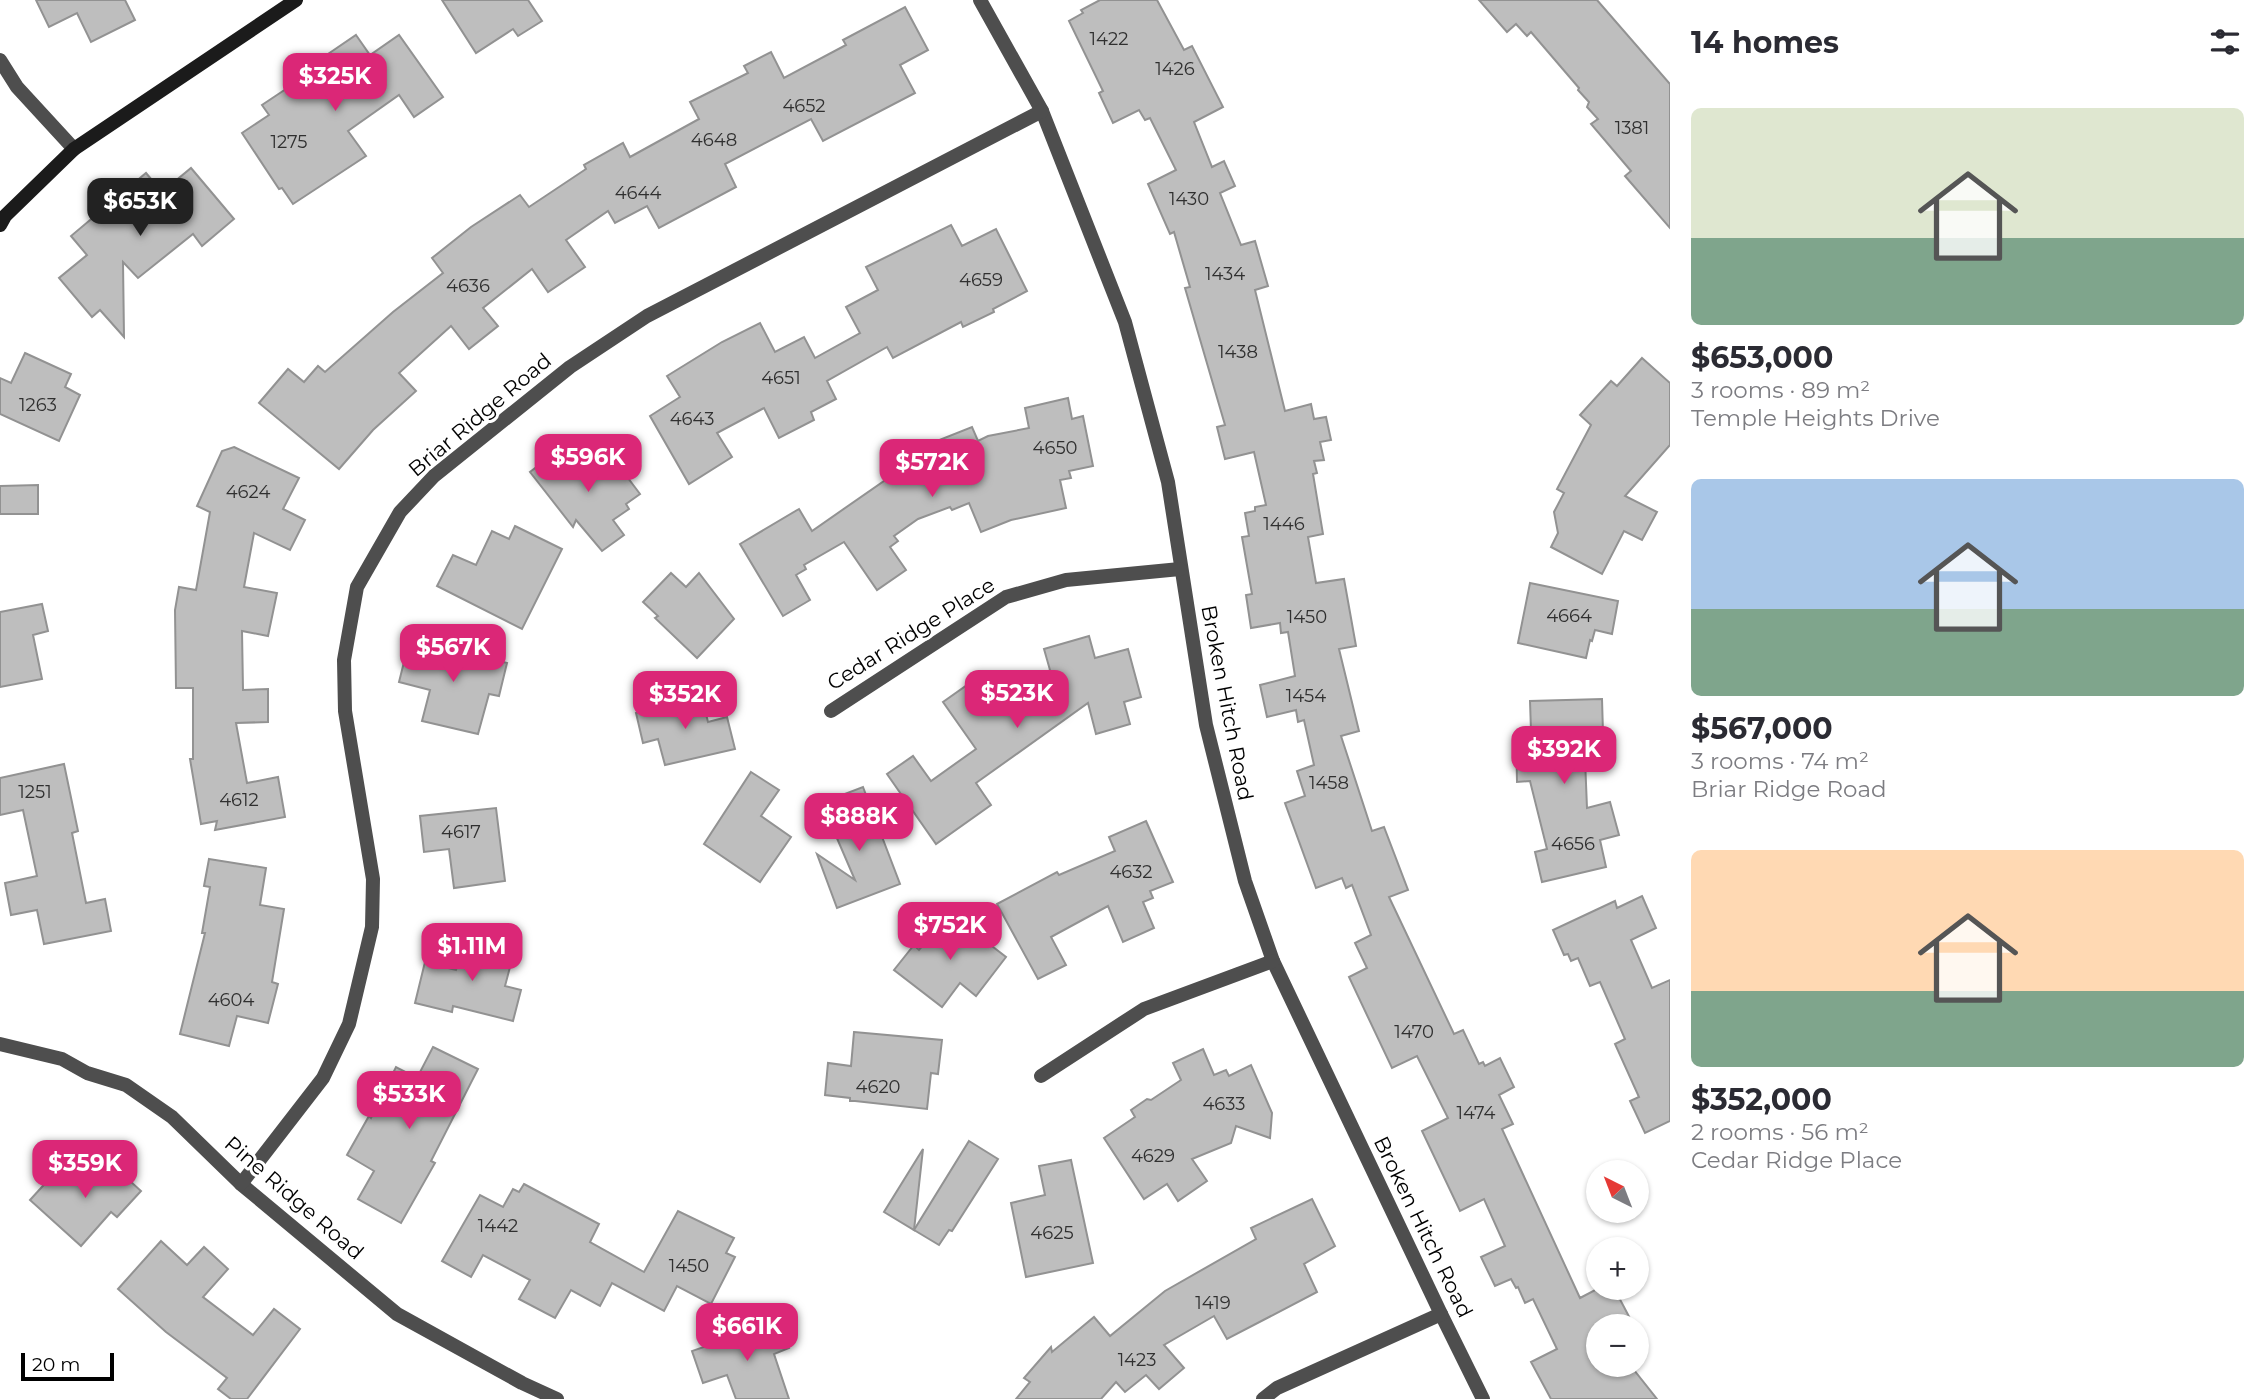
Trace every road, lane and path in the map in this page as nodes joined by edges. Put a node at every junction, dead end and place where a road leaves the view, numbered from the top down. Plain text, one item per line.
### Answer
1 (296, 0) edge
2 (980, 0) edge
3 (0, 60) edge
4 (1042, 111) junction
5 (74, 149) junction
6 (0, 225) edge
7 (1180, 569) junction
8 (831, 710) dead end
9 (1273, 961) junction
10 (0, 1044) edge
11 (1041, 1076) dead end
12 (241, 1184) junction
13 (1441, 1314) junction
14 (557, 1399) edge
15 (1263, 1399) edge
16 (1483, 1399) edge

1 - 5 street
2 - 4 street, Broken Hitch Road
3 - 5 street
4 - 7 street, Broken Hitch Road
4 - 12 street, Briar Ridge Road
5 - 6 street
7 - 8 street, Cedar Ridge Place
7 - 9 street, Broken Hitch Road
9 - 11 street
9 - 13 street, Broken Hitch Road
10 - 12 street, Pine Ridge Road
12 - 14 street, Pine Ridge Road
13 - 15 street
13 - 16 street, Broken Hitch Road

